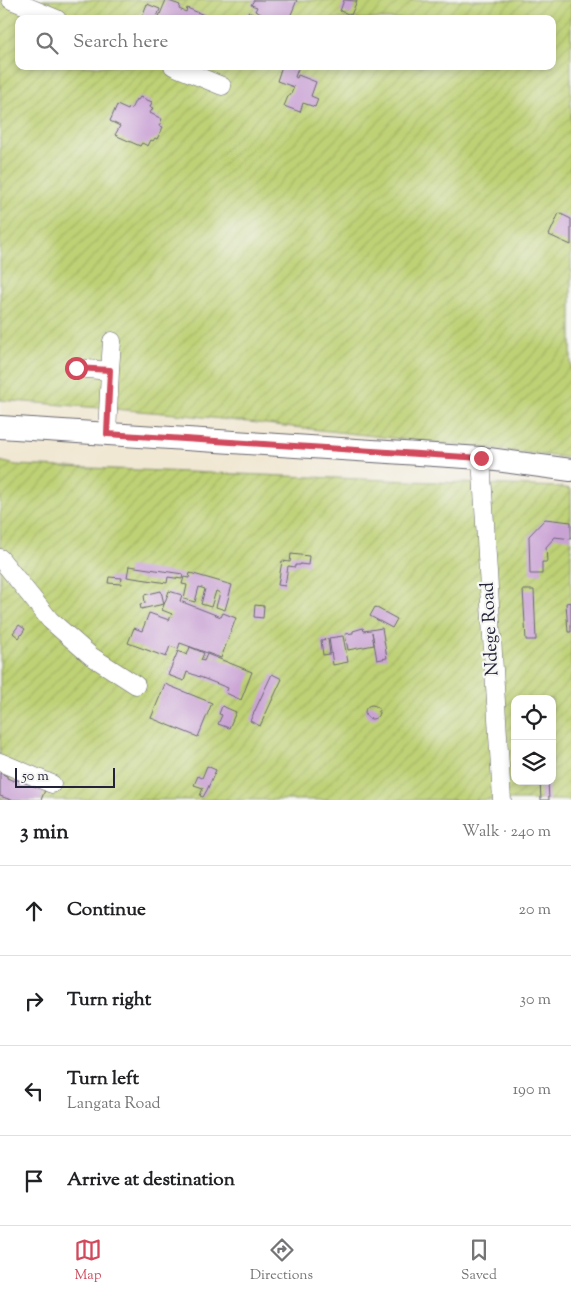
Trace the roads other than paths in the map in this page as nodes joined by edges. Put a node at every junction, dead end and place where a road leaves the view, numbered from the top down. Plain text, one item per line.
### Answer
1 (11, 0) edge
2 (47, 15) edge
3 (183, 70) edge
4 (222, 86) dead end
5 (112, 342) dead end
6 (76, 368) dead end
7 (110, 370) junction
8 (0, 427) edge
9 (107, 434) junction
10 (481, 458) junction
11 (571, 470) edge
12 (0, 558) edge
13 (136, 685) dead end
14 (0, 762) edge
15 (52, 784) dead end
16 (502, 800) edge

1 - 2 street
3 - 4 street
5 - 7 street
6 - 7 street
7 - 9 street
8 - 9 main road
9 - 10 main road
10 - 11 main road
10 - 16 street, Ndege Road
12 - 13 street
14 - 15 street

